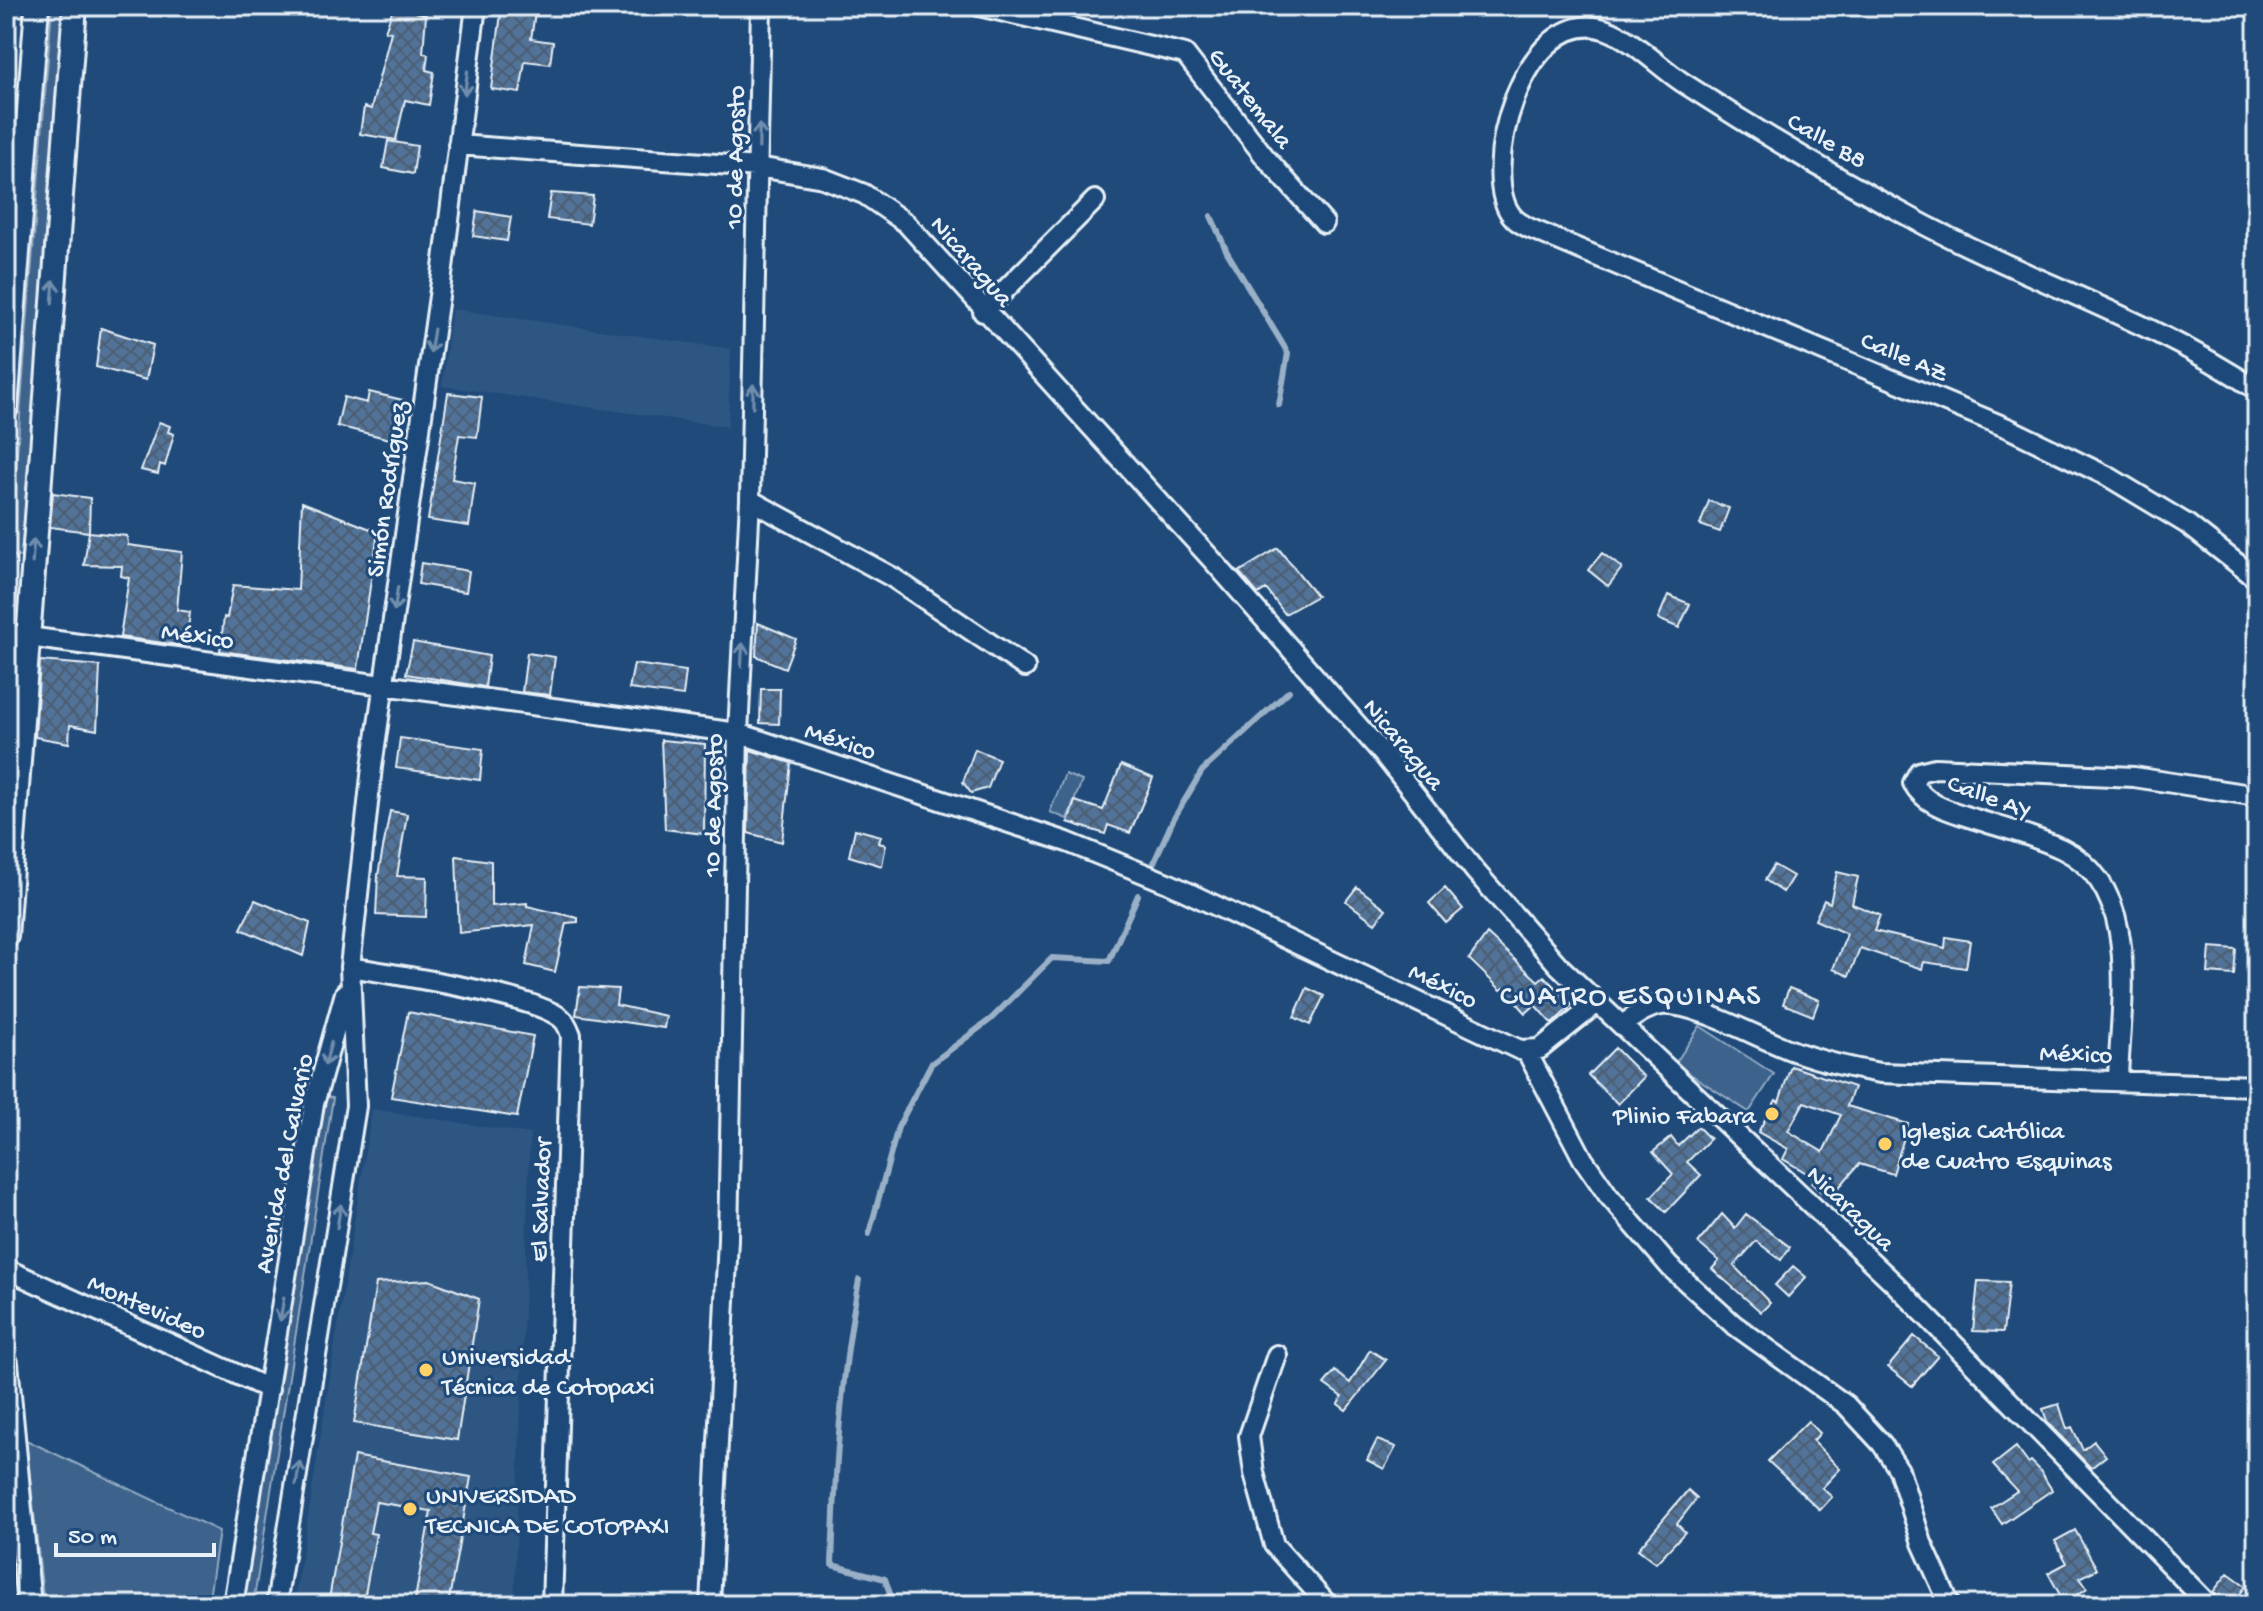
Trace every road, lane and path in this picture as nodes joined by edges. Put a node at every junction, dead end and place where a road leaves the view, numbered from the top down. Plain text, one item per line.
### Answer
1 (37, 6) edge
2 (75, 6) edge
3 (476, 6) edge
4 (761, 6) edge
5 (979, 6) edge
6 (458, 145) junction
7 (758, 167) junction
8 (1095, 200) dead end
9 (1512, 217) joint
10 (1324, 223) dead end
11 (983, 312) junction
12 (2257, 390) edge
13 (6, 408) edge
14 (750, 500) junction
15 (2257, 579) edge
16 (16, 636) edge
17 (1025, 667) dead end
18 (384, 688) junction
19 (738, 733) junction
20 (2257, 796) edge
21 (6, 936) edge
22 (349, 973) junction
23 (1596, 1004) junction
24 (1622, 1025) junction
25 (1527, 1052) junction
26 (2118, 1079) junction
27 (2257, 1086) edge
28 (6, 1269) edge
29 (1277, 1355) dead end
30 (6, 1363) edge
31 (269, 1389) junction
32 (29, 1605) edge
33 (233, 1605) edge
34 (276, 1605) edge
35 (552, 1605) edge
36 (710, 1605) edge
37 (1328, 1605) edge
38 (1950, 1605) edge
39 (2209, 1605) edge

1 - 13 street
16 -> 2 street
3 -> 6 street, Simón Rodríguez
7 -> 4 street, 10 de Agosto
5 - 10 street, Guatemala
6 - 7 street, Nicaragua
6 -> 18 street, Simón Rodríguez
7 - 11 street, Nicaragua
14 -> 7 street, 10 de Agosto
8 - 11 street
9 - 12 street, Calle B8
9 - 15 street, Calle AZ
11 - 23 street, Nicaragua
14 - 17 street
19 -> 14 street, 10 de Agosto
16 - 18 street, México
16 - 21 street
18 - 19 street, México
18 - 22 street, Simón Rodríguez
19 - 25 street, México
19 - 36 street, 10 de Agosto
20 - 26 street, Calle AY
22 -> 31 street, Avenida del Calvario
34 -> 22 street, Avenida del Calvario
22 - 35 street, El Salvador
23 - 24 street, Nicaragua
23 - 25 street
24 - 26 street, México
24 - 39 street, Nicaragua
25 - 38 street
26 - 27 street, México
28 - 31 street, Montevideo
29 - 37 street
30 - 32 street
31 - 33 street, Avenida del Calvario

